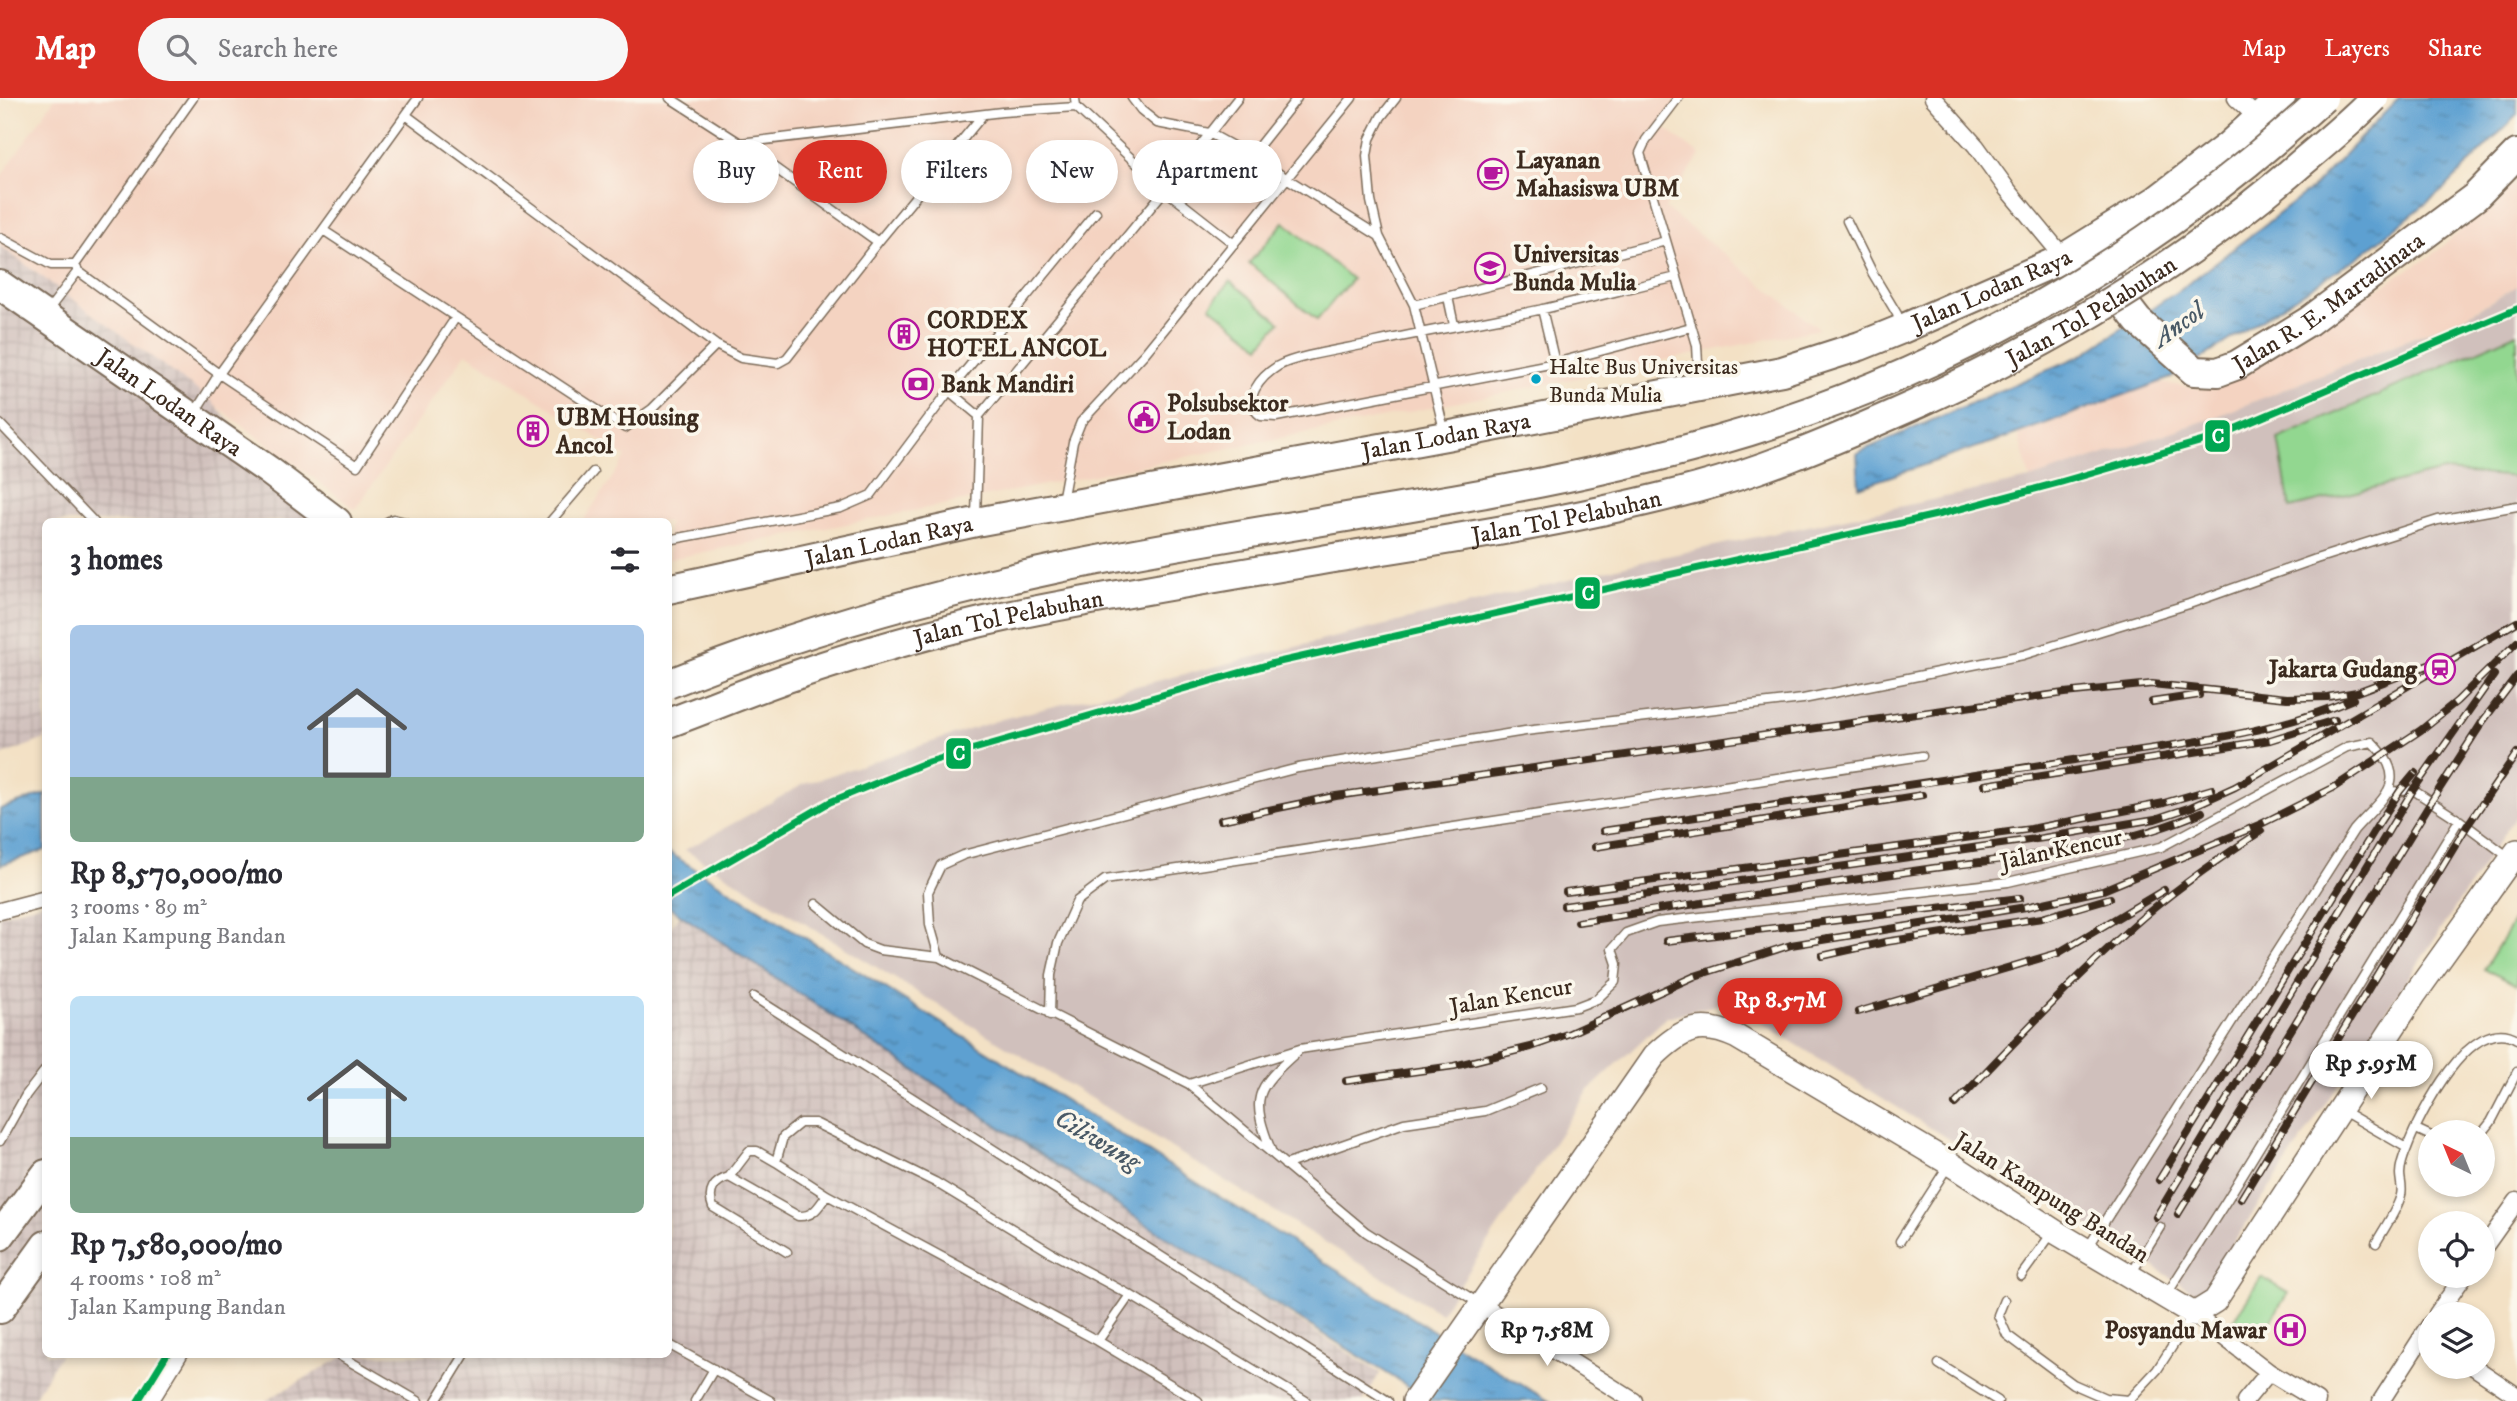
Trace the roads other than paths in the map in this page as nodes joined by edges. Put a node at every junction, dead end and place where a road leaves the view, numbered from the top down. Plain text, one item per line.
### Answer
1 (192, 98) edge
2 (418, 98) edge
3 (670, 98) edge
4 (1132, 98) edge
5 (1238, 98) edge
6 (1297, 98) edge
7 (1352, 98) edge
8 (1396, 98) edge
9 (1678, 98) edge
10 (1933, 98) edge
11 (2236, 98) edge
12 (2281, 98) edge
13 (2323, 98) edge
14 (2374, 98) edge
15 (1075, 103) edge
16 (406, 115) junction
17 (982, 116) junction
18 (2259, 119) junction
19 (1209, 133) junction
20 (734, 140) edge
21 (775, 140) edge
22 (1204, 140) edge
23 (1222, 140) edge
24 (1264, 140) edge
25 (2517, 153) edge
26 (1132, 158) edge
27 (779, 172) edge
28 (1282, 176) edge
29 (1287, 179) junction
30 (1154, 203) edge
31 (1182, 203) edge
32 (1096, 212) dead end
33 (1847, 221) dead end
34 (323, 230) junction
35 (1379, 236) junction
36 (1, 239) edge
37 (1666, 241) junction
38 (878, 242) junction
39 (1234, 244) junction
40 (2079, 256) junction
41 (77, 268) junction
42 (1678, 277) junction
43 (0, 285) edge
44 (1448, 297) junction
45 (1413, 305) junction
46 (1542, 309) junction
47 (44, 315) junction
48 (456, 317) junction
49 (1454, 326) junction
50 (1691, 327) junction
51 (1902, 329) junction
52 (1422, 332) junction
53 (716, 345) junction
54 (1555, 363) junction
55 (219, 374) junction
56 (1433, 388) junction
57 (1699, 388) junction
58 (949, 391) junction
59 (979, 416) junction
60 (191, 417) junction
61 (0, 424) edge
62 (1446, 436) junction
63 (593, 472) dead end
64 (1062, 506) junction
65 (2517, 506) edge
66 (90, 518) edge
67 (331, 518) edge
68 (553, 518) edge
69 (976, 522) junction
70 (672, 539) edge
71 (672, 588) edge
72 (672, 683) edge
73 (672, 721) edge
74 (1922, 756) dead end
75 (2387, 792) junction
76 (2459, 820) junction
77 (2514, 855) edge
78 (42, 900) edge
79 (816, 904) dead end
80 (0, 911) edge
81 (939, 957) junction
82 (754, 997) dead end
83 (1050, 1015) junction
84 (2517, 1039) edge
85 (1300, 1049) junction
86 (2517, 1072) edge
87 (42, 1074) edge
88 (1189, 1084) junction
89 (1541, 1088) dead end
90 (2340, 1110) junction
91 (2492, 1120) edge
92 (2416, 1129) joint
93 (0, 1141) edge
94 (2407, 1147) junction
95 (1272, 1155) junction
96 (776, 1162) junction
97 (1949, 1163) junction
98 (1285, 1166) junction
99 (729, 1177) junction
100 (42, 1179) edge
101 (827, 1195) junction
102 (2517, 1201) edge
103 (2160, 1227) dead end
104 (2054, 1231) junction
105 (2495, 1232) edge
106 (0, 1237) edge
107 (1900, 1241) dead end
108 (2376, 1242) dead end
109 (2086, 1250) junction
110 (42, 1251) edge
111 (788, 1252) dead end
112 (2021, 1276) dead end
113 (2130, 1276) junction
114 (1130, 1294) junction
115 (2165, 1297) junction
116 (2004, 1300) dead end
117 (1480, 1304) junction
118 (0, 1310) edge
119 (2194, 1314) junction
120 (1098, 1341) junction
121 (672, 1346) edge
122 (2418, 1347) edge
123 (177, 1358) edge
124 (344, 1358) edge
125 (463, 1358) edge
126 (1939, 1364) dead end
127 (715, 1369) junction
128 (2269, 1372) junction
129 (2492, 1379) edge
130 (2517, 1396) edge
131 (150, 1401) edge
132 (418, 1401) edge
133 (436, 1401) edge
134 (695, 1401) edge
135 (771, 1401) edge
136 (1198, 1401) edge
137 (1306, 1401) edge
138 (1388, 1401) edge
139 (1414, 1401) edge
140 (1634, 1401) edge
141 (1998, 1401) edge
142 (2128, 1401) edge
143 (2245, 1401) edge
144 (2317, 1401) edge
145 (2381, 1401) edge

1 - 41 lane
2 - 16 lane
3 - 20 lane
4 - 19 lane
5 - 19 lane
6 - 24 lane
7 - 29 lane
8 - 35 lane
9 - 37 lane
10 - 40 street
11 - 18 street
12 - 18 highway, Jalan Lodan Raya
13 - 72 highway, Jalan Tol Pelabuhan, bridge
14 - 73 highway, Jalan Tol Pelabuhan, bridge
15 - 17 lane
15 - 26 lane
16 - 34 lane
16 - 53 lane
17 - 21 lane
17 - 38 lane
18 - 40 highway, Jalan Lodan Raya
19 - 22 lane
19 - 23 lane
25 - 40 highway, Jalan R. E. Martadinata, bridge
27 - 38 lane
28 - 29 lane
29 - 35 lane
29 - 39 lane
30 - 59 lane
31 - 39 lane
32 - 58 lane
33 - 51 lane
34 - 48 lane
34 - 55 lane
35 - 45 lane
36 - 41 lane
37 - 42 lane
37 - 44 lane
38 - 53 lane
39 - 64 lane
40 - 51 highway, Jalan Lodan Raya
41 - 47 lane
41 - 55 lane
42 - 46 lane
42 - 50 lane
43 - 47 highway, Jalan Lodan Raya
44 - 45 lane
44 - 49 lane
45 - 52 lane
46 - 49 lane
46 - 54 lane
47 - 60 highway, Jalan Lodan Raya
48 - 53 lane
48 - 55 lane
49 - 52 lane
50 - 54 lane
50 - 57 lane
51 - 57 highway, Jalan Lodan Raya
52 - 56 lane
52 - 56 lane
54 - 56 lane
55 - 60 lane
56 - 62 lane
57 - 62 highway, Jalan Lodan Raya
58 - 59 lane
58 - 70 lane
59 - 69 lane
60 - 67 highway, Jalan Lodan Raya
61 - 66 lane
62 - 64 highway, Jalan Lodan Raya
63 - 68 lane
64 - 69 highway, Jalan Lodan Raya
65 - 81 lane
69 - 71 highway, Jalan Lodan Raya
74 - 83 lane
75 - 76 lane
75 - 85 lane, Jalan Kencur
75 - 109 lane
76 - 77 lane
76 - 115 lane
77 - 90 street
78 - 80 street
79 - 81 lane
81 - 83 lane
82 - 138 lane
83 - 88 lane
84 - 92 lane
85 - 88 lane, Jalan Kencur
85 - 95 lane
86 - 91 lane
87 - 93 lane
88 - 95 lane
89 - 98 lane
90 - 94 lane
90 - 119 street
92 - 94 lane
94 - 108 lane
95 - 98 lane
96 - 99 lane
96 - 101 lane
96 - 114 lane
97 - 104 street, Jalan Kampung Bandan
97 - 107 lane
97 - 117 street, Jalan Kampung Bandan
98 - 117 lane
99 - 101 lane
99 - 111 lane
100 - 106 highway
101 - 120 lane
102 - 105 street
103 - 113 lane
104 - 109 street, Jalan Kampung Bandan
104 - 112 lane
109 - 113 street, Jalan Kampung Bandan
110 - 118 highway
113 - 115 street, Jalan Kampung Bandan
114 - 120 lane
114 - 137 lane
115 - 119 street, Jalan Kampung Bandan
116 - 142 lane
117 - 139 street, Jalan Kampung Bandan
117 - 140 street
119 - 128 street
119 - 142 lane
120 - 136 lane
121 - 127 lane
122 - 145 street
123 - 131 street
124 - 132 lane
125 - 133 lane
126 - 141 lane
127 - 134 lane
127 - 135 lane
128 - 143 street
128 - 144 street
129 - 130 street

